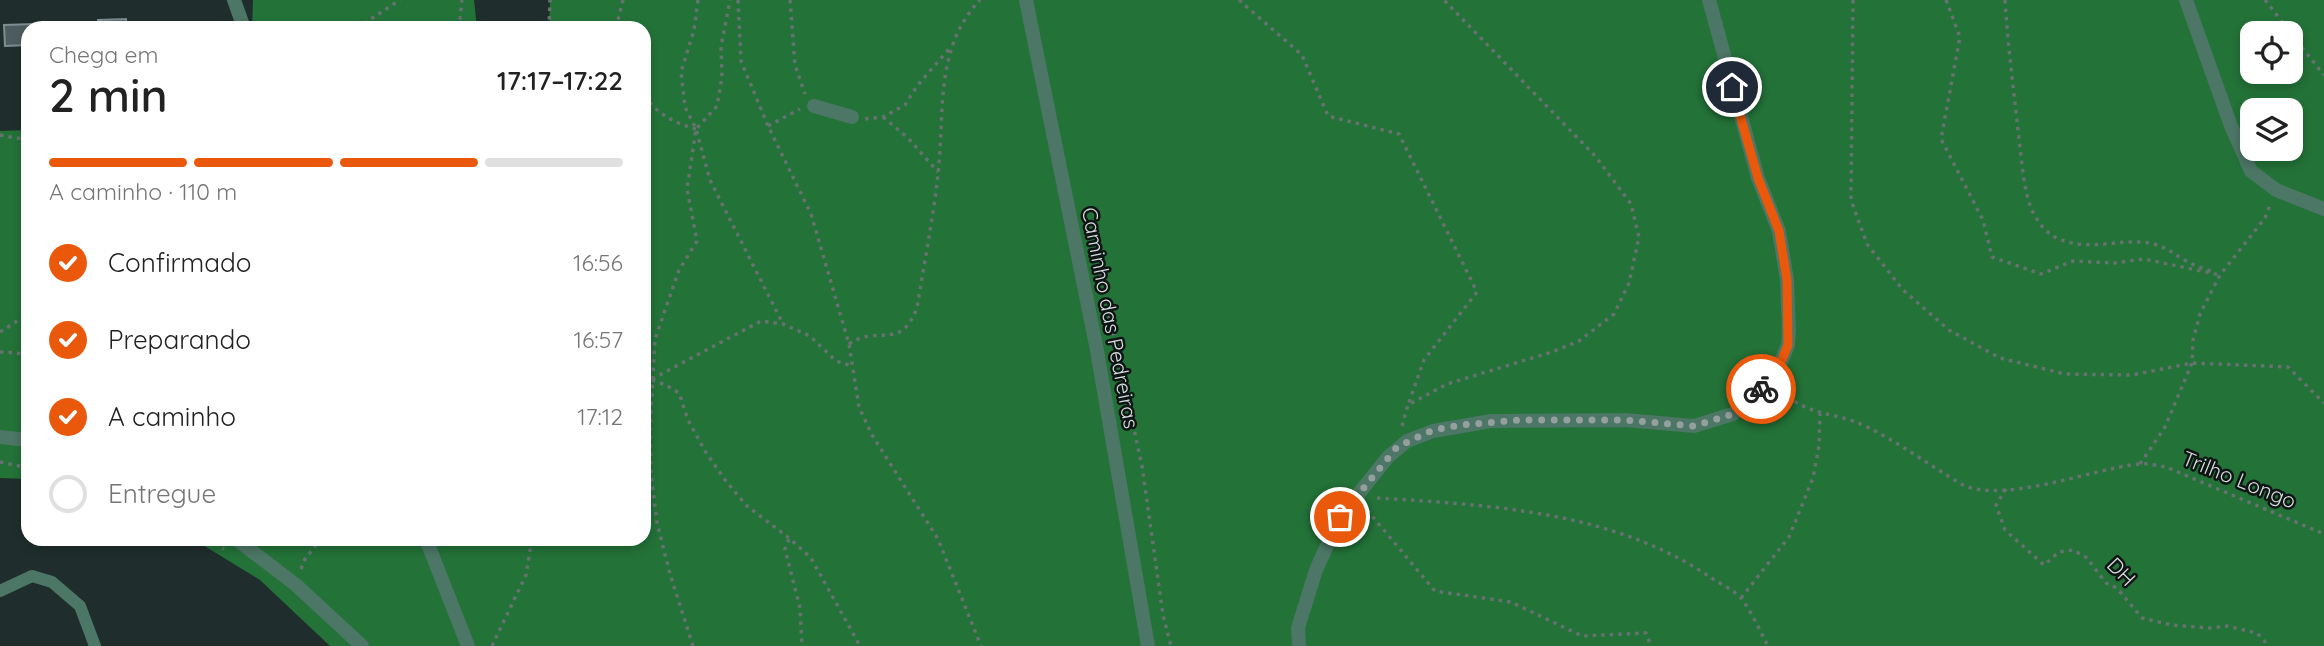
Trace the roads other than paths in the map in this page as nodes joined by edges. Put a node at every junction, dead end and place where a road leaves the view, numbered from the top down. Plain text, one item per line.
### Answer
1 (234, 0) edge
2 (1026, 0) edge
3 (1709, 0) edge
4 (2186, 0) edge
5 (242, 21) edge
6 (811, 105) road end
7 (852, 117) dead end
8 (2324, 209) edge
9 (0, 437) edge
10 (21, 439) edge
11 (245, 546) edge
12 (429, 546) edge
13 (0, 590) edge
14 (95, 646) edge
15 (362, 646) edge
16 (468, 646) edge
17 (1147, 646) edge
18 (1299, 646) edge

1 - 5 street
2 - 17 street, Caminho das Pedreiras
3 - 18 street
4 - 8 street
6 - 7 street
9 - 10 street
11 - 15 street
12 - 16 street
13 - 14 street

